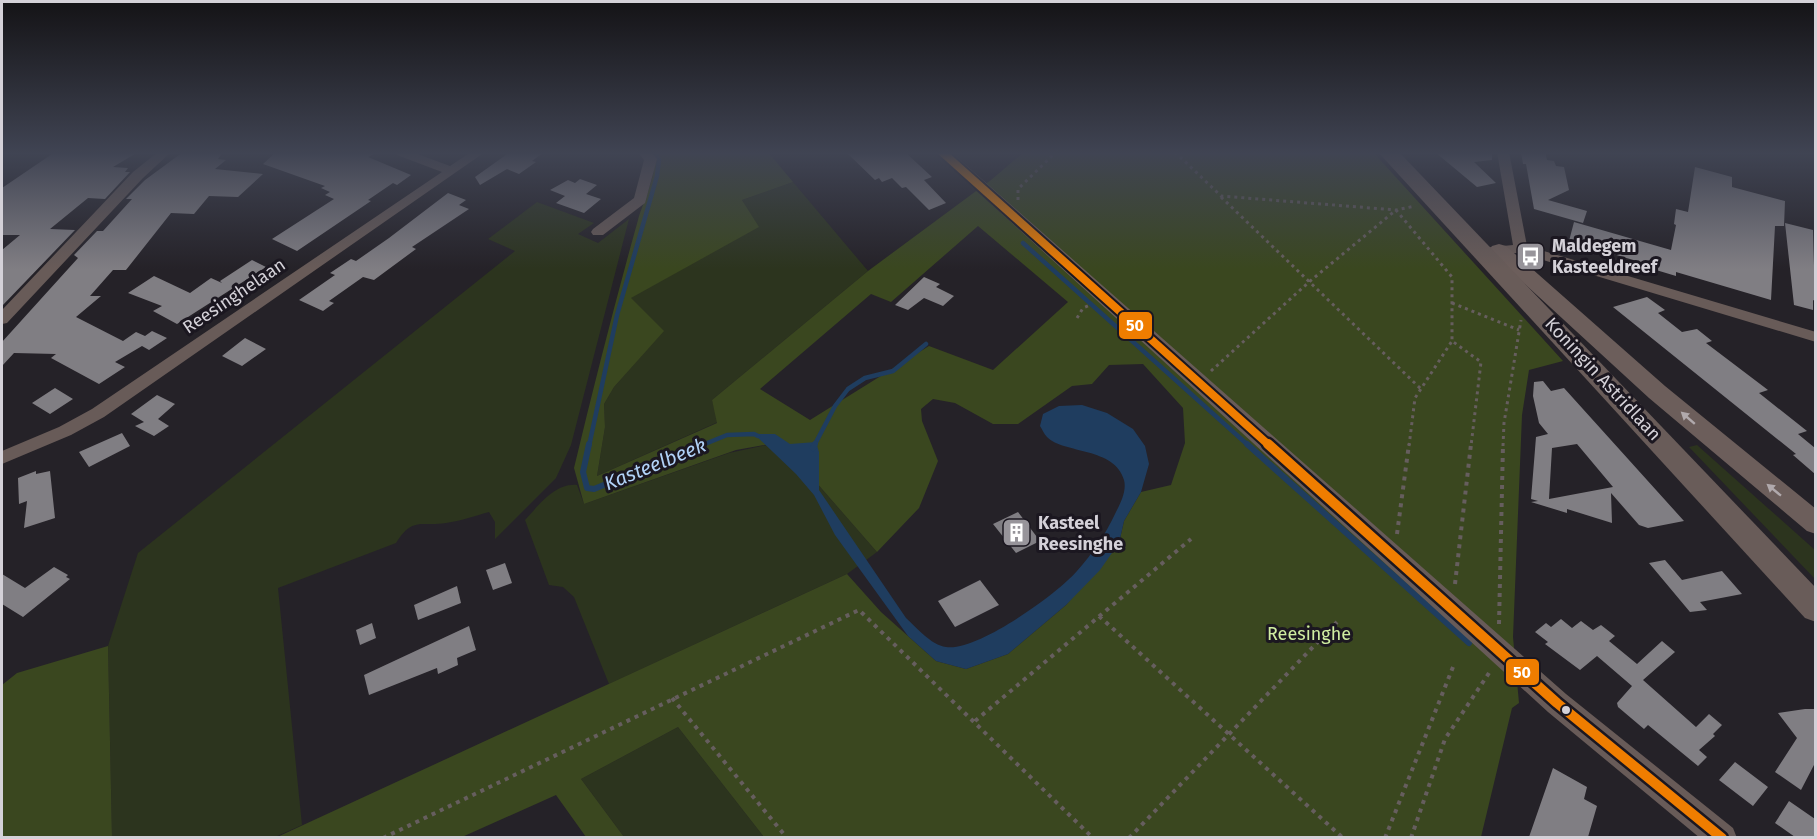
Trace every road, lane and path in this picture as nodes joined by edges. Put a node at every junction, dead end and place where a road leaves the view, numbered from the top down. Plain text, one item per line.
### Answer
1 (123, 191) edge
2 (422, 191) edge
3 (642, 191) edge
4 (987, 191) edge
5 (1018, 191) edge
6 (1216, 191) edge
7 (1425, 191) edge
8 (1502, 191) edge
9 (1221, 196) junction
10 (1434, 201) junction
11 (1018, 203) dead end
12 (1396, 210) junction
13 (598, 232) dead end
14 (1501, 250) junction
15 (1310, 282) junction
16 (1525, 295) junction
17 (1452, 303) junction
18 (1092, 304) dead end
19 (1077, 318) dead end
20 (2, 319) edge
21 (1519, 330) junction
22 (1815, 337) edge
23 (1452, 341) junction
24 (1220, 379) dead end
25 (1421, 389) junction
26 (2, 458) edge
27 (1815, 524) edge
28 (1388, 526) dead end
29 (1397, 534) junction
30 (1191, 539) dead end
31 (1406, 541) dead end
32 (1447, 577) dead end
33 (1815, 609) edge
34 (1490, 614) dead end
35 (1099, 616) junction
36 (1498, 621) junction
37 (1337, 622) dead end
38 (1504, 656) junction
39 (1453, 667) dead end
40 (672, 698) junction
41 (974, 722) junction
42 (1229, 734) junction
43 (383, 837) edge
44 (787, 837) edge
45 (1093, 837) edge
46 (1129, 837) edge
47 (1343, 837) edge
48 (1385, 837) edge
49 (1410, 837) edge
50 (1723, 837) edge

1 - 20 street
2 - 26 street, Reesinghelaan
3 - 13 street
4 - 38 street
5 - 11 path
6 - 9 path
7 - 10 main road, Koningin Astridlaan
8 - 14 street
9 - 12 path
9 - 15 path
10 - 12 path
10 - 14 main road, Koningin Astridlaan
12 - 15 path
12 - 17 path
14 - 16 main road, Koningin Astridlaan
14 - 22 street
27 -> 14 main road, Koningin Astridlaan
15 - 24 path
15 - 25 path
16 - 21 path
16 - 33 main road, Koningin Astridlaan
17 - 21 path
17 - 23 path
18 - 19 path
21 - 36 path
23 - 25 path
23 - 32 path
25 - 29 path
28 - 29 path
29 - 31 path
30 - 35 path
34 - 36 path
35 - 41 path
35 - 42 path
36 - 38 path
37 - 42 path
38 - 49 path
38 - 50 street
39 - 48 path
40 - 41 path
40 - 43 path
40 - 44 path
41 - 45 path
42 - 46 path
42 - 47 path

